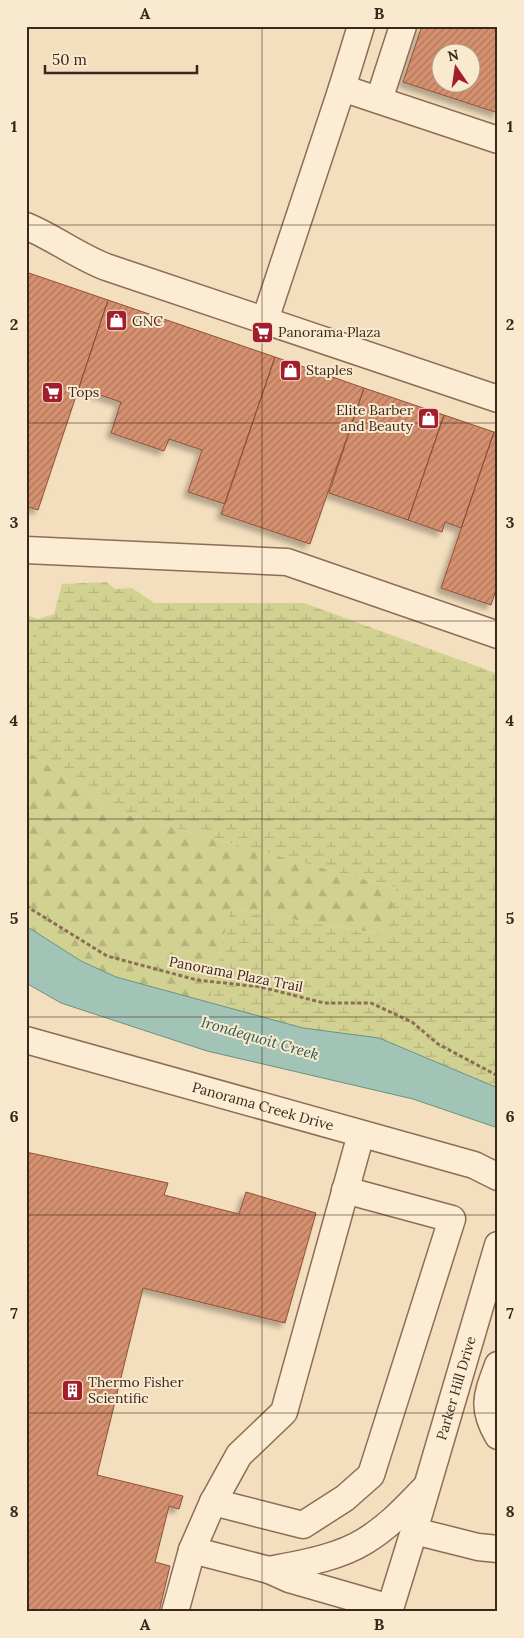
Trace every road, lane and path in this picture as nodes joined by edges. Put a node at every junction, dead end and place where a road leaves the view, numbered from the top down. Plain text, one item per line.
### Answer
1 (361, 26) edge
2 (403, 26) edge
3 (342, 88) junction
4 (379, 100) junction
5 (498, 140) edge
6 (26, 226) edge
7 (265, 320) junction
8 (498, 399) edge
9 (26, 550) edge
10 (498, 635) edge
11 (26, 906) edge
12 (26, 1040) edge
13 (498, 1076) edge
14 (361, 1134) junction
15 (498, 1177) edge
16 (345, 1190) junction
17 (498, 1245) edge
18 (498, 1365) edge
19 (498, 1436) edge
20 (427, 1486) junction
21 (213, 1502) junction
22 (414, 1531) junction
23 (498, 1549) edge
24 (192, 1550) junction
25 (270, 1570) junction
26 (389, 1610) edge
27 (175, 1612) edge

1 - 3 street
2 - 4 street
3 - 4 street
3 - 7 street
4 - 5 street
6 - 7 street
7 - 8 street
9 - 10 street
11 - 13 path, Panorama Plaza Trail
12 - 14 street, Panorama Creek Drive
14 - 15 street, Panorama Creek Drive
14 - 16 street
16 - 21 street
16 - 21 street
17 - 20 street, Parker Hill Drive
18 - 19 street
20 - 22 street, Parker Hill Drive
20 - 25 street
21 - 24 street
22 - 23 street
22 - 26 street, Parker Hill Drive
24 - 25 street
24 - 27 street
25 - 26 street

